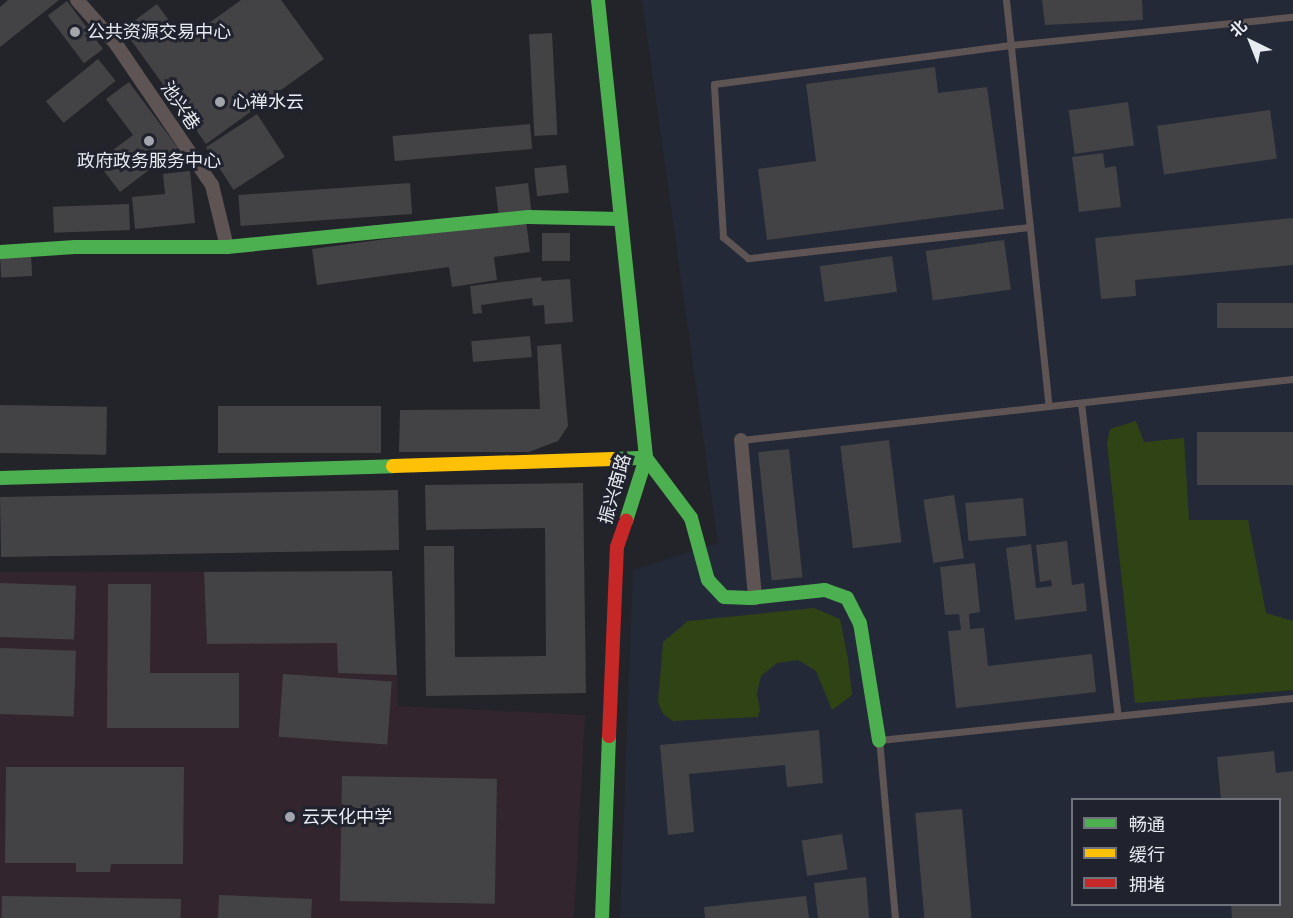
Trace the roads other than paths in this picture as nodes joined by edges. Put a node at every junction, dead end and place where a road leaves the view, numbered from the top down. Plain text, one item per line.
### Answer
1 (77, 0) edge
2 (598, 0) edge
3 (1006, 0) edge
4 (1293, 17) edge
5 (1010, 45) junction
6 (620, 219) junction
7 (1030, 226) junction
8 (227, 247) junction
9 (0, 252) edge
10 (1293, 380) edge
11 (1081, 403) junction
12 (1049, 406) junction
13 (741, 440) joint
14 (646, 458) junction
15 (0, 478) edge
16 (755, 598) junction
17 (1293, 698) edge
18 (1118, 716) junction
19 (879, 740) junction
20 (602, 918) edge
21 (895, 918) edge

1 - 8 street, 池兴巷
2 - 6 street, 振兴南路
3 - 5 lane
4 - 5 lane
5 - 7 lane
5 - 7 lane
6 - 8 street
6 - 14 street, 振兴南路
7 - 12 lane
8 - 9 street
10 - 11 lane
11 - 12 lane
11 - 18 lane
12 - 13 lane
13 - 16 street
14 - 15 street
14 - 16 street
14 - 20 street, 振兴南路
16 - 19 street
17 - 18 lane
18 - 19 lane
19 - 21 lane

